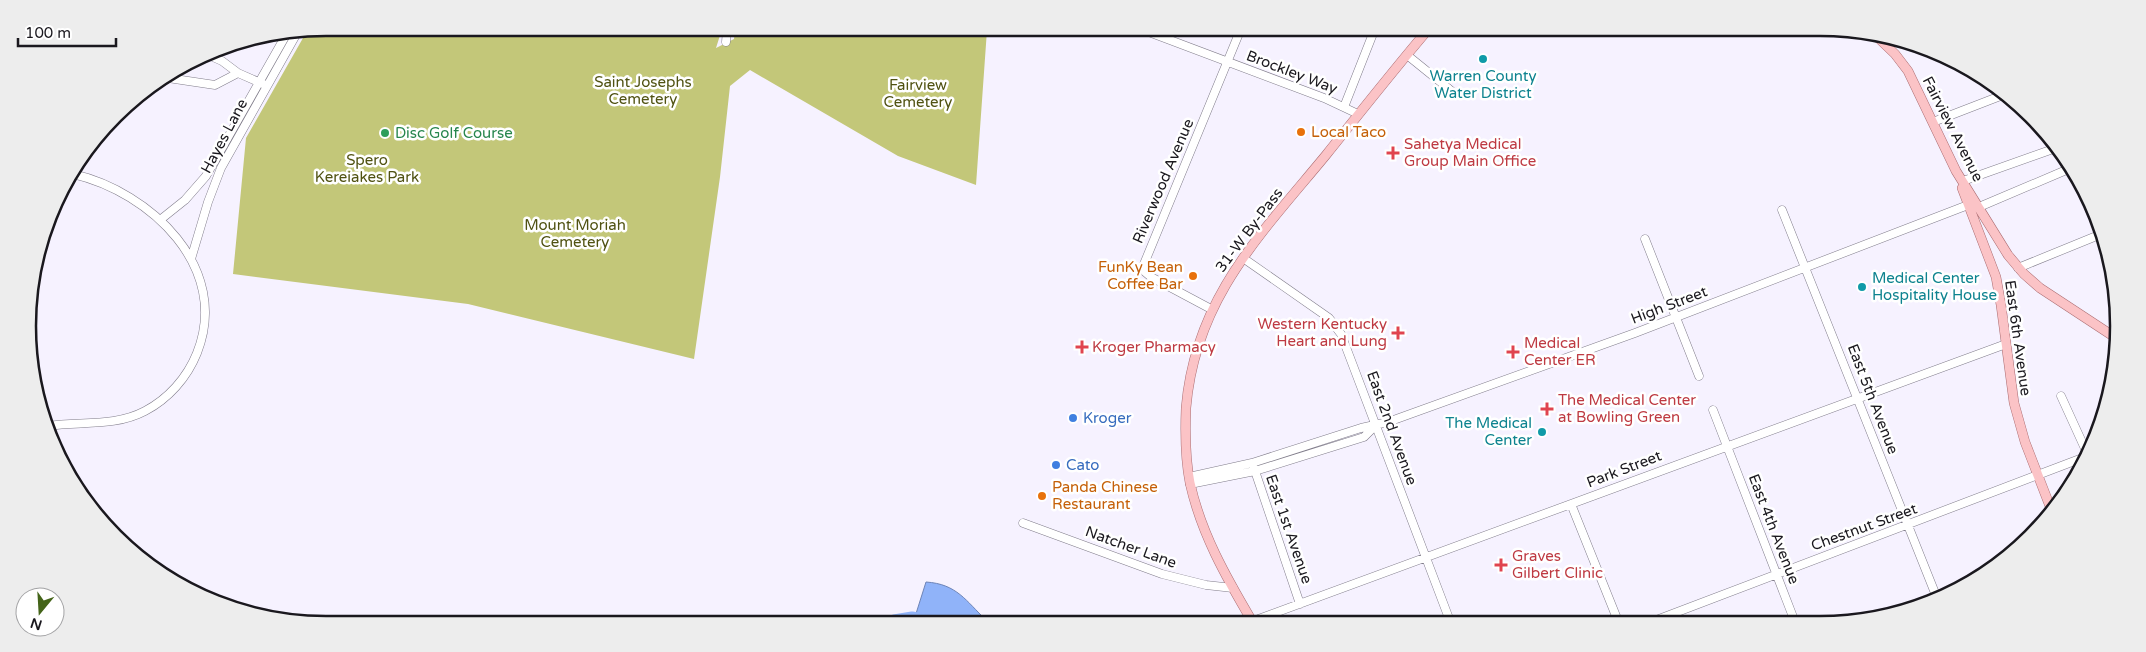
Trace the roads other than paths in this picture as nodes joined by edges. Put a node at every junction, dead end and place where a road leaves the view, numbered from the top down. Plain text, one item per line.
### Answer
1 (726, 36) edge
2 (1161, 36) edge
3 (1238, 36) edge
4 (1372, 36) edge
5 (1423, 36) edge
6 (294, 38) edge
7 (283, 40) edge
8 (726, 42) dead end
9 (1883, 43) edge
10 (1407, 55) junction
11 (215, 58) edge
12 (1227, 62) junction
13 (238, 73) junction
14 (175, 79) edge
15 (259, 82) junction
16 (267, 86) junction
17 (1454, 93) dead end
18 (1997, 97) edge
19 (1344, 107) junction
20 (1358, 114) junction
21 (1933, 122) junction
22 (2050, 150) edge
23 (1956, 171) junction
24 (2065, 171) edge
25 (78, 176) edge
26 (1963, 181) junction
27 (1968, 205) junction
28 (1979, 207) junction
29 (1782, 210) dead end
30 (160, 220) junction
31 (2095, 237) edge
32 (1645, 238) dead end
33 (1243, 258) junction
34 (191, 259) junction
35 (1805, 268) junction
36 (2018, 268) junction
37 (1211, 309) junction
38 (1676, 317) junction
39 (2110, 334) edge
40 (2006, 344) junction
41 (1699, 376) dead end
42 (2061, 396) dead end
43 (1859, 399) junction
44 (1713, 410) dead end
45 (1376, 425) junction
46 (54, 426) edge
47 (1726, 446) junction
48 (2084, 446) edge
49 (2077, 460) edge
50 (1252, 463) junction
51 (1255, 471) junction
52 (2038, 476) junction
53 (1189, 480) junction
54 (2049, 503) edge
55 (1571, 504) junction
56 (1023, 523) dead end
57 (1907, 526) junction
58 (1425, 556) junction
59 (1777, 574) junction
60 (1233, 588) junction
61 (1935, 592) edge
62 (1300, 604) junction
63 (1249, 616) edge
64 (1266, 616) edge
65 (1448, 616) edge
66 (1616, 616) edge
67 (1667, 616) edge
68 (1793, 616) edge

1 - 8 street
2 - 12 street, Brockley Way
3 - 12 street, Riverwood Avenue
4 - 19 street
5 - 10 main road, 31-W By-Pass
6 - 16 street, Hayes Lane
7 - 15 street, Hayes Lane
9 - 21 main road, Fairview Avenue
10 - 17 street
10 - 20 main road, 31-W By-Pass
11 - 13 street
12 - 19 street, Brockley Way
12 - 37 street, Riverwood Avenue
13 - 14 street
13 - 15 street
15 - 16 street
15 - 30 street, Hayes Lane
16 - 34 street, Hayes Lane
18 - 21 street
19 - 20 street, Brockley Way
20 - 33 main road, 31-W By-Pass
21 - 23 main road, Fairview Avenue
22 - 26 street
23 - 26 main road, Fairview Avenue
23 - 27 main road, East 6th Avenue
24 - 28 street
25 - 30 street
26 - 28 main road, Fairview Avenue
27 - 35 street, High Street
27 - 40 main road, East 6th Avenue
28 - 36 main road, Fairview Avenue
29 - 35 street, East 5th Avenue
30 - 34 street
31 - 36 street
32 - 38 street
33 - 37 main road, 31-W By-Pass
33 - 45 street, East 2nd Avenue
34 - 46 street
35 - 38 street, High Street
35 - 43 street, East 5th Avenue
36 - 39 main road, Fairview Avenue
37 - 53 main road, 31-W By-Pass
38 - 41 street
38 - 45 street, High Street
40 - 43 street, Park Street
40 - 52 main road, East 6th Avenue
42 - 48 street
43 - 47 street, Park Street
43 - 57 street, East 5th Avenue
44 - 47 street, East 4th Avenue
45 - 50 street
45 - 51 street
45 - 58 street, East 2nd Avenue
47 - 55 street, Park Street
47 - 59 street, East 4th Avenue
49 - 52 street, Chestnut Street
50 - 51 street, East 1st Avenue
50 - 53 street
51 - 53 street
51 - 62 street, East 1st Avenue
52 - 54 main road, East 6th Avenue
52 - 57 street, Chestnut Street
53 - 60 main road, 31-W By-Pass
55 - 58 street, Park Street
55 - 66 street
56 - 60 street, Natcher Lane
57 - 59 street, Chestnut Street
57 - 61 street, East 5th Avenue
58 - 62 street, Park Street
58 - 65 street, East 2nd Avenue
59 - 67 street, Chestnut Street
59 - 68 street, East 4th Avenue
60 - 63 main road, 31-W By-Pass
62 - 64 street, Park Street

